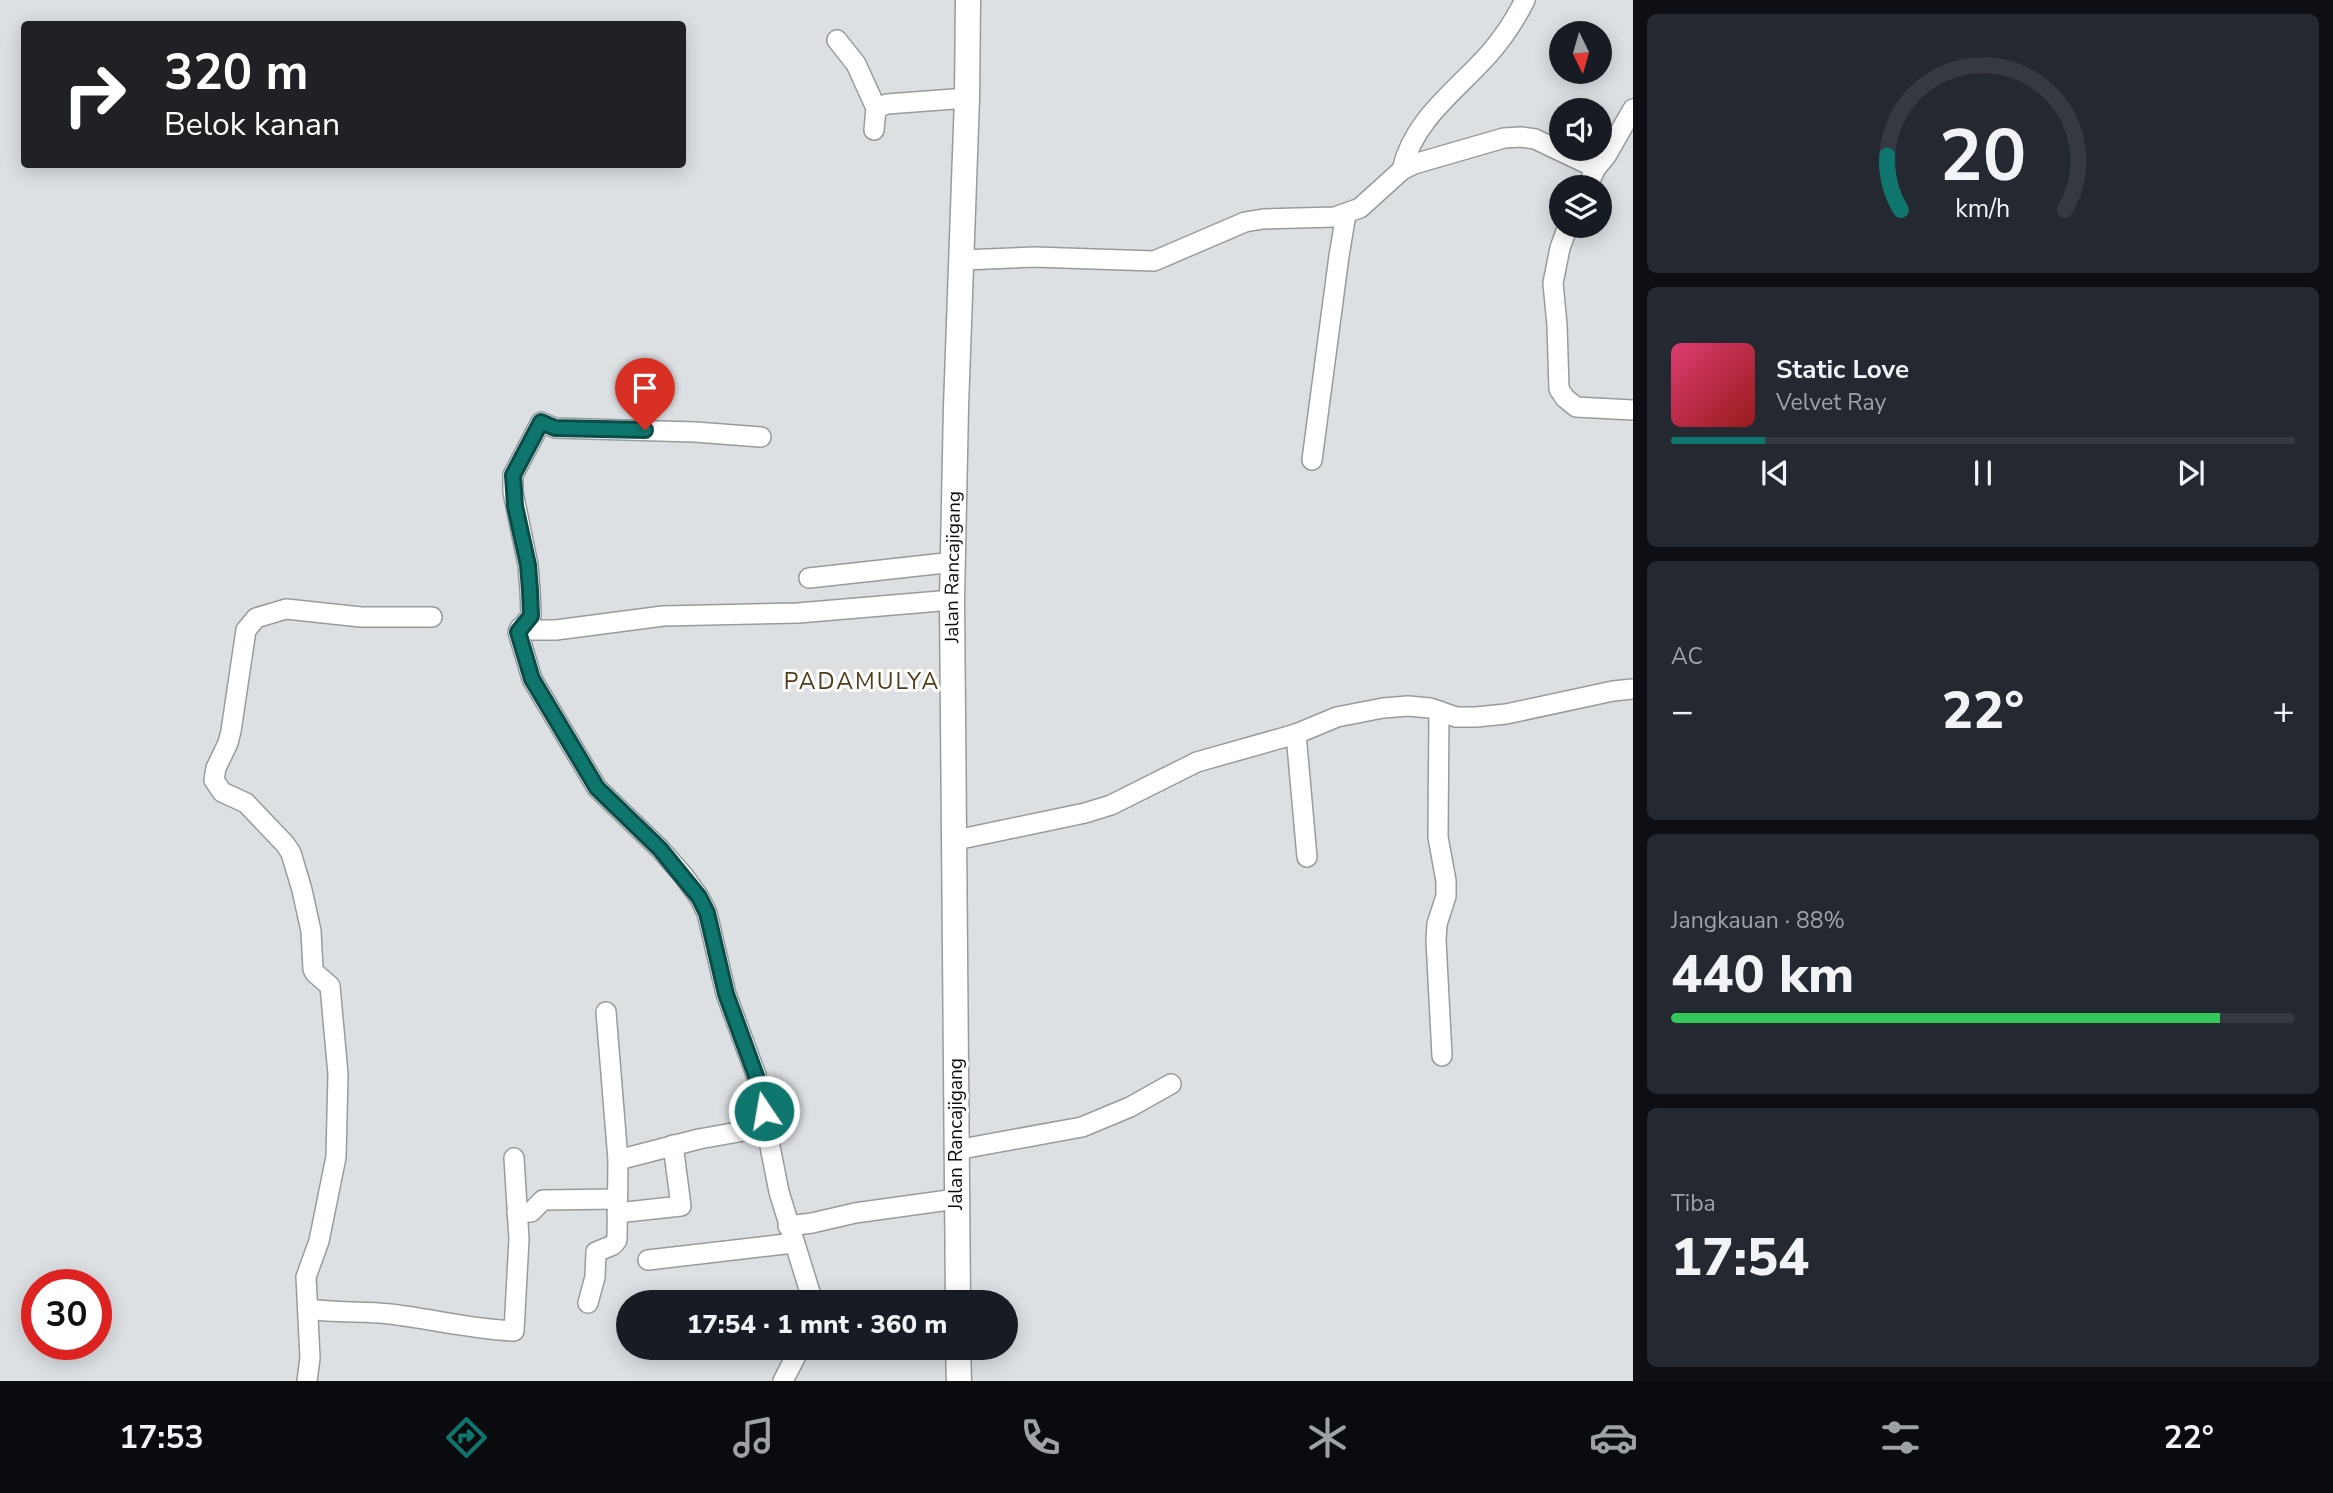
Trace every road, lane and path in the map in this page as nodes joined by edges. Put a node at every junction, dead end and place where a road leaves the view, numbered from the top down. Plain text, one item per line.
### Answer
1 (968, 0) edge
2 (1525, 0) edge
3 (837, 40) dead end
4 (967, 98) junction
5 (876, 108) junction
6 (1633, 109) edge
7 (874, 130) dead end
8 (1596, 168) junction
9 (1402, 170) junction
10 (1593, 175) edge
11 (1346, 214) junction
12 (1565, 238) edge
13 (963, 260) junction
14 (1633, 410) edge
15 (761, 437) dead end
16 (1312, 460) dead end
17 (954, 562) junction
18 (809, 578) dead end
19 (952, 600) junction
20 (432, 617) dead end
21 (538, 629) junction
22 (1633, 689) edge
23 (1439, 711) junction
24 (1296, 734) junction
25 (956, 840) junction
26 (1307, 858) dead end
27 (606, 1012) dead end
28 (1442, 1056) dead end
29 (1171, 1084) dead end
30 (766, 1127) junction
31 (674, 1145) junction
32 (956, 1150) junction
33 (514, 1158) dead end
34 (618, 1160) junction
35 (956, 1199) junction
36 (617, 1206) junction
37 (517, 1213) junction
38 (799, 1229) junction
39 (648, 1260) dead end
40 (811, 1290) edge
41 (958, 1290) edge
42 (588, 1303) dead end
43 (308, 1309) junction
44 (794, 1360) edge
45 (958, 1360) edge
46 (307, 1381) edge
47 (783, 1381) edge
48 (959, 1381) edge

1 - 4 main road, Jalan Rancajigang
2 - 9 street
3 - 5 street
4 - 5 street
4 - 13 main road, Jalan Rancajigang
5 - 7 street
6 - 8 street
8 - 9 street
8 - 10 street
9 - 11 street
11 - 13 street
11 - 16 street
12 - 14 street
13 - 17 main road, Jalan Rancajigang
15 - 21 street
17 - 18 street
17 - 19 main road, Jalan Rancajigang
19 - 21 street
19 - 25 main road, Jalan Rancajigang
20 - 43 street
21 - 30 street
22 - 23 street
23 - 24 street
23 - 28 street
24 - 25 street
24 - 26 street
25 - 32 main road, Jalan Rancajigang
27 - 34 street
29 - 32 street
30 - 31 street
30 - 38 street
31 - 34 street
31 - 36 street
32 - 35 main road, Jalan Rancajigang
33 - 37 street
34 - 36 street
35 - 38 street
35 - 41 main road, Jalan Rancajigang
36 - 37 street
36 - 42 street
37 - 43 street
38 - 39 street
38 - 40 street
43 - 46 street
44 - 47 street
45 - 48 main road

